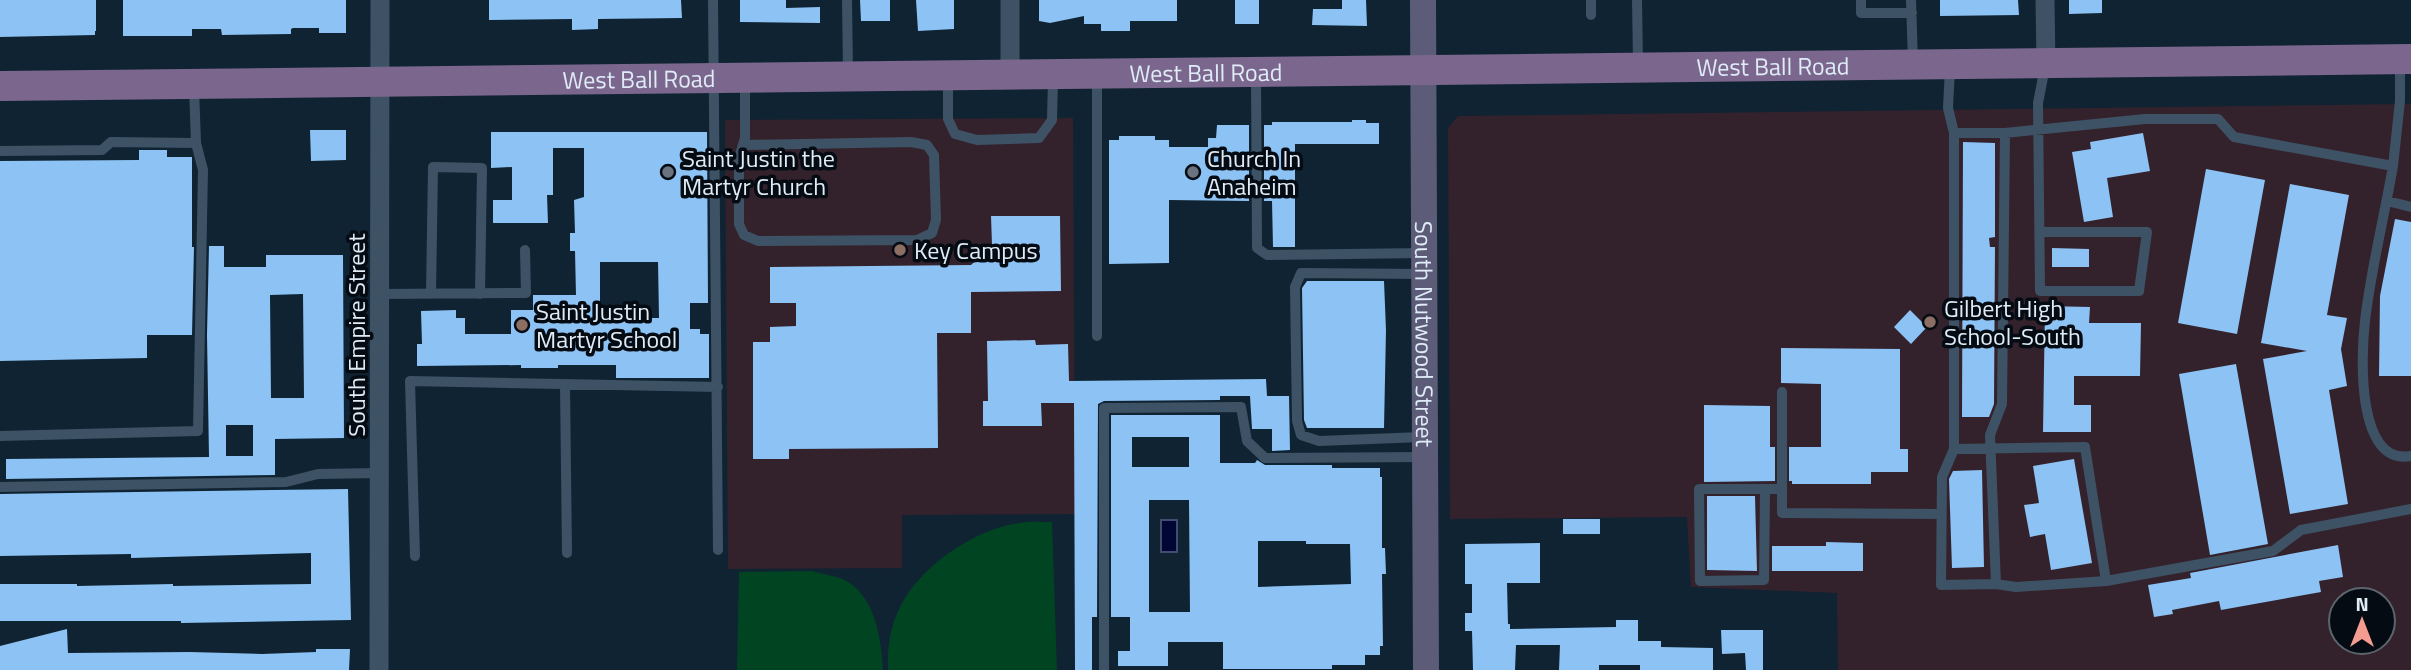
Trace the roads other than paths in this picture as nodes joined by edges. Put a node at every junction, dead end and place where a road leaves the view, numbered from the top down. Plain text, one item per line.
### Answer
1 (380, 0) edge
2 (713, 0) edge
3 (847, 0) edge
4 (1010, 0) edge
5 (1423, 0) edge
6 (1591, 0) edge
7 (1637, 0) edge
8 (1861, 0) edge
9 (1911, 0) edge
10 (2045, 0) edge
11 (1912, 13) junction
12 (1591, 15) dead end
13 (2405, 59) edge
14 (2046, 63) junction
15 (1950, 64) junction
16 (1913, 65) junction
17 (1638, 67) junction
18 (1424, 70) junction
19 (1256, 72) junction
20 (1097, 73) junction
21 (1010, 74) junction
22 (1054, 74) junction
23 (947, 75) junction
24 (848, 76) junction
25 (745, 77) junction
26 (714, 78) junction
27 (381, 81) junction
28 (194, 83) junction
29 (0, 86) edge
30 (2039, 130) junction
31 (1954, 133) junction
32 (2005, 133) junction
33 (196, 143) junction
34 (743, 145) junction
35 (0, 151) edge
36 (2393, 166) junction
37 (2387, 201) junction
38 (2411, 206) edge
39 (2040, 232) junction
40 (525, 250) dead end
41 (1424, 264) junction
42 (381, 294) junction
43 (431, 294) junction
44 (480, 294) junction
45 (1097, 336) dead end
46 (565, 385) junction
47 (718, 387) junction
48 (1783, 392) dead end
49 (0, 436) edge
50 (1425, 447) junction
51 (1991, 447) junction
52 (1954, 449) junction
53 (2411, 456) edge
54 (380, 473) junction
55 (0, 487) edge
56 (1782, 489) junction
57 (1765, 490) junction
58 (2411, 509) edge
59 (1941, 514) junction
60 (718, 550) dead end
61 (567, 553) dead end
62 (415, 556) dead end
63 (2106, 581) junction
64 (1996, 584) junction
65 (379, 670) edge
66 (1104, 670) edge
67 (1426, 670) edge

1 - 27 street, South Empire Street
2 - 26 lane
3 - 24 lane
4 - 21 street
5 - 18 street, South Nutwood Street
6 - 12 lane
7 - 17 lane
8 - 11 lane
9 - 11 lane
10 - 14 street
11 - 16 lane
13 - 14 main road, West Ball Road
13 - 36 lane
14 - 15 main road, West Ball Road
14 - 30 lane
15 - 16 main road, West Ball Road
15 - 31 lane
16 - 17 main road, West Ball Road
17 - 18 main road, West Ball Road
18 - 19 main road, West Ball Road
18 - 41 street, South Nutwood Street
19 - 20 main road, West Ball Road
19 - 41 lane
20 - 22 main road, West Ball Road
20 - 45 lane
21 - 22 main road, West Ball Road
21 - 23 main road, West Ball Road
22 - 23 lane
23 - 24 main road, West Ball Road
24 - 25 main road, West Ball Road
25 - 26 main road, West Ball Road
25 - 34 lane
26 - 27 main road, West Ball Road
26 - 47 lane
27 - 28 main road, West Ball Road
27 - 42 street, South Empire Street
28 - 29 main road, West Ball Road
28 - 33 lane
30 - 32 lane
30 - 36 lane
30 - 39 lane
31 - 32 lane
31 - 52 lane
32 - 51 lane
33 - 35 lane
33 - 49 lane
34 - 34 lane
36 - 37 lane
37 - 38 lane
37 - 53 lane
39 - 39 lane
40 - 44 lane
41 - 50 street, South Nutwood Street
41 - 50 lane
42 - 43 lane
42 - 54 street, South Empire Street
43 - 44 lane
43 - 44 lane
46 - 47 lane
46 - 61 lane
46 - 62 lane
47 - 60 lane
48 - 56 lane
50 - 66 lane
50 - 67 street, South Nutwood Street
51 - 52 lane
51 - 63 lane
51 - 64 lane
52 - 59 lane
54 - 55 lane
54 - 65 street, South Empire Street
56 - 57 lane
56 - 59 lane
57 - 57 lane
58 - 63 lane
59 - 64 lane
63 - 64 lane

